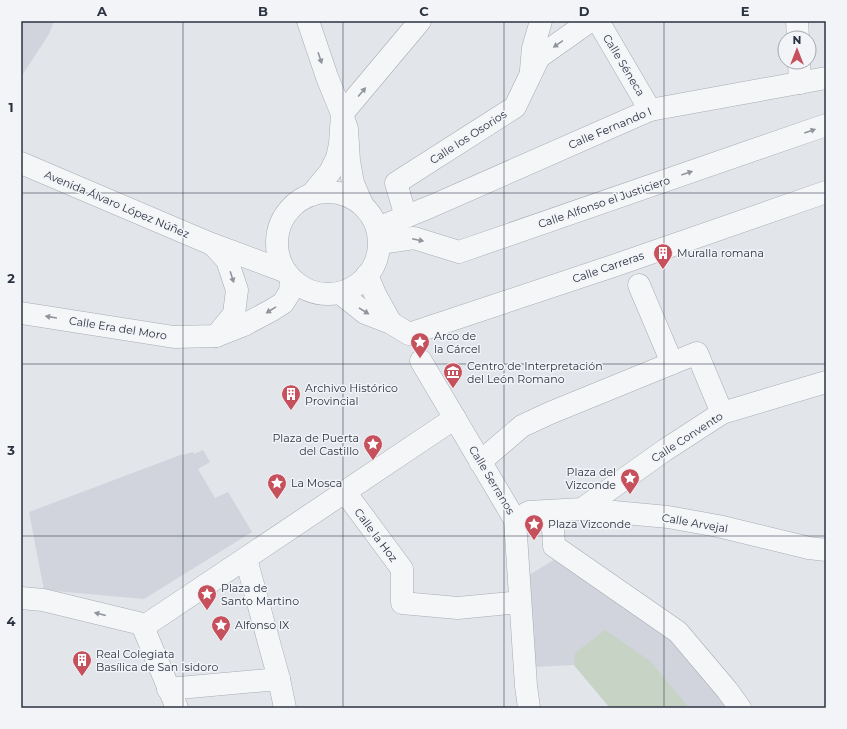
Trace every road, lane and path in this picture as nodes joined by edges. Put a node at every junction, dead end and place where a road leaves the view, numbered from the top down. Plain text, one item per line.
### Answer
1 (308, 21) edge
2 (420, 21) edge
3 (541, 21) edge
4 (588, 22) edge
5 (799, 72) edge
6 (826, 78) edge
7 (528, 80) junction
8 (650, 110) junction
9 (342, 114) junction
10 (826, 125) edge
11 (21, 163) edge
12 (826, 192) edge
13 (311, 195) junction
14 (362, 204) junction
15 (406, 217) junction
16 (277, 233) junction
17 (379, 236) junction
18 (213, 245) junction
19 (289, 269) junction
20 (367, 275) junction
21 (640, 285) dead end
22 (340, 293) junction
23 (21, 313) edge
24 (400, 329) junction
25 (216, 336) junction
26 (672, 363) junction
27 (826, 382) edge
28 (437, 388) junction
29 (722, 413) junction
30 (455, 418) junction
31 (434, 433) junction
32 (480, 462) junction
33 (345, 492) junction
34 (566, 510) junction
35 (515, 520) junction
36 (826, 550) edge
37 (252, 554) junction
38 (21, 598) edge
39 (520, 602) junction
40 (140, 625) junction
41 (279, 679) junction
42 (172, 698) edge
43 (286, 708) edge
44 (529, 708) edge
45 (740, 708) edge

1 -> 9 street
9 -> 2 street
3 - 7 street
4 -> 7 street, Calle los Osorios
4 - 8 street, Calle Séneca
5 - 6 street, Calle Fernando I
5 - 8 street, Calle Fernando I
7 - 15 street, Calle los Osorios
8 - 15 street, Calle Fernando I
9 - 13 street
9 - 14 street
17 -> 10 street, Calle Alfonso el Justiciero
11 - 18 street, Avenida Álvaro López Núñez
12 - 24 street, Calle Carreras
13 - 14 street
13 - 16 street
14 - 17 street
15 - 17 street, Calle Fernando I
16 - 18 street, Avenida Álvaro López Núñez
16 - 19 street
17 - 20 street
18 - 19 street, Avenida Álvaro López Núñez
18 -> 25 street
19 - 22 street
19 -> 25 street, Calle Era del Moro
20 - 22 street
20 - 24 street, Calle Serranos
21 - 26 street
22 -> 24 street
25 -> 23 street, Calle Era del Moro
24 - 28 street, Calle Serranos
26 - 29 street
26 - 32 street
27 - 29 street, Calle Convento
28 - 30 street, Calle Serranos
28 - 31 street
29 - 34 street, Calle Convento
30 - 31 street
30 - 32 street, Calle Serranos
31 - 33 street
32 - 35 street, Calle Serranos
33 - 37 street
33 - 39 street, Calle la Hoz
34 - 35 street, Calle Arvejal
34 - 36 street, Calle Arvejal
34 - 45 street
35 - 39 street, Calle Serranos
37 - 40 street
37 - 41 street
40 -> 38 street
39 - 44 street, Calle Serranos
40 - 42 street
41 - 42 street
41 - 43 street

